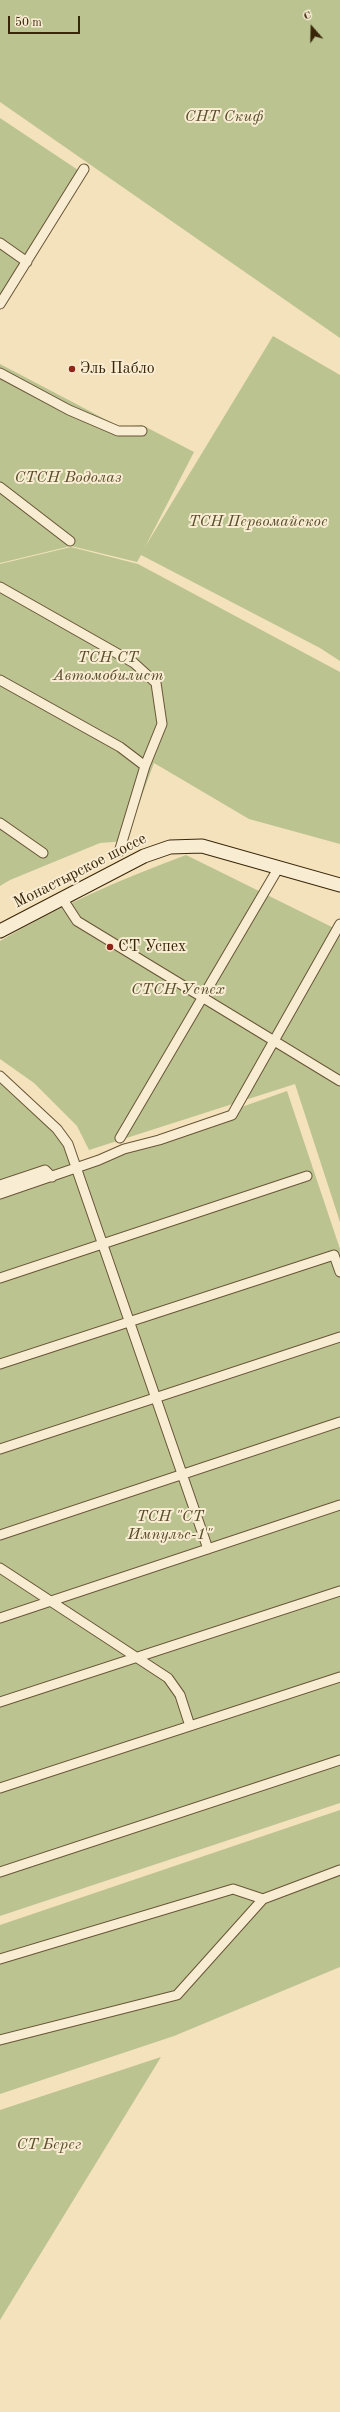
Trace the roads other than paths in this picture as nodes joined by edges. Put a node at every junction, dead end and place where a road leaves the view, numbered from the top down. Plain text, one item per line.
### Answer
1 (84, 169) dead end
2 (0, 243) edge
3 (27, 262) junction
4 (0, 304) edge
5 (0, 373) edge
6 (142, 431) dead end
7 (0, 487) edge
8 (70, 540) dead end
9 (0, 587) edge
10 (0, 680) edge
11 (145, 766) junction
12 (0, 823) edge
13 (119, 852) dead end
14 (43, 853) dead end
15 (279, 867) junction
16 (340, 885) edge
17 (62, 898) junction
18 (340, 924) edge
19 (0, 931) edge
20 (202, 998) junction
21 (274, 1040) junction
22 (1, 1078) edge
23 (340, 1081) edge
24 (120, 1138) dead end
25 (78, 1168) junction
26 (307, 1176) dead end
27 (52, 1177) junction
28 (0, 1185) edge
29 (0, 1194) edge
30 (102, 1243) junction
31 (340, 1272) edge
32 (0, 1278) edge
33 (129, 1322) junction
34 (340, 1337) edge
35 (0, 1364) edge
36 (155, 1398) junction
37 (340, 1422) edge
38 (0, 1449) edge
39 (181, 1475) junction
40 (340, 1505) edge
41 (0, 1535) edge
42 (208, 1549) junction
43 (0, 1568) edge
44 (340, 1591) edge
45 (52, 1601) junction
46 (0, 1618) edge
47 (137, 1658) junction
48 (340, 1677) edge
49 (0, 1702) edge
50 (190, 1726) junction
51 (340, 1760) edge
52 (0, 1788) edge
53 (340, 1870) edge
54 (0, 1872) edge
55 (263, 1899) junction
56 (0, 1959) edge
57 (0, 2040) edge

1 - 3 street
2 - 3 street
3 - 4 street
5 - 6 street
7 - 8 street
9 - 11 street
10 - 11 street
11 - 13 street
12 - 14 street
15 - 16 main road, Монастырское шоссе
15 - 17 main road, Монастырское шоссе
15 - 20 street
17 - 19 main road, Монастырское шоссе
17 - 20 street
18 - 21 street
20 - 21 street
20 - 24 street
21 - 23 street
21 - 25 street
22 - 25 street
25 - 27 street
25 - 30 street
26 - 30 street
27 - 28 street
27 - 29 street
30 - 32 street
30 - 33 street
31 - 33 street
33 - 35 street
33 - 36 street
34 - 36 street
36 - 38 street
36 - 39 street
37 - 39 street
39 - 41 street
39 - 42 street
40 - 42 street
42 - 45 street
43 - 45 street
44 - 47 street
45 - 46 street
45 - 47 street
47 - 49 street
47 - 50 street
48 - 50 street
50 - 52 street
51 - 54 street
53 - 55 street
55 - 56 street
55 - 57 street

